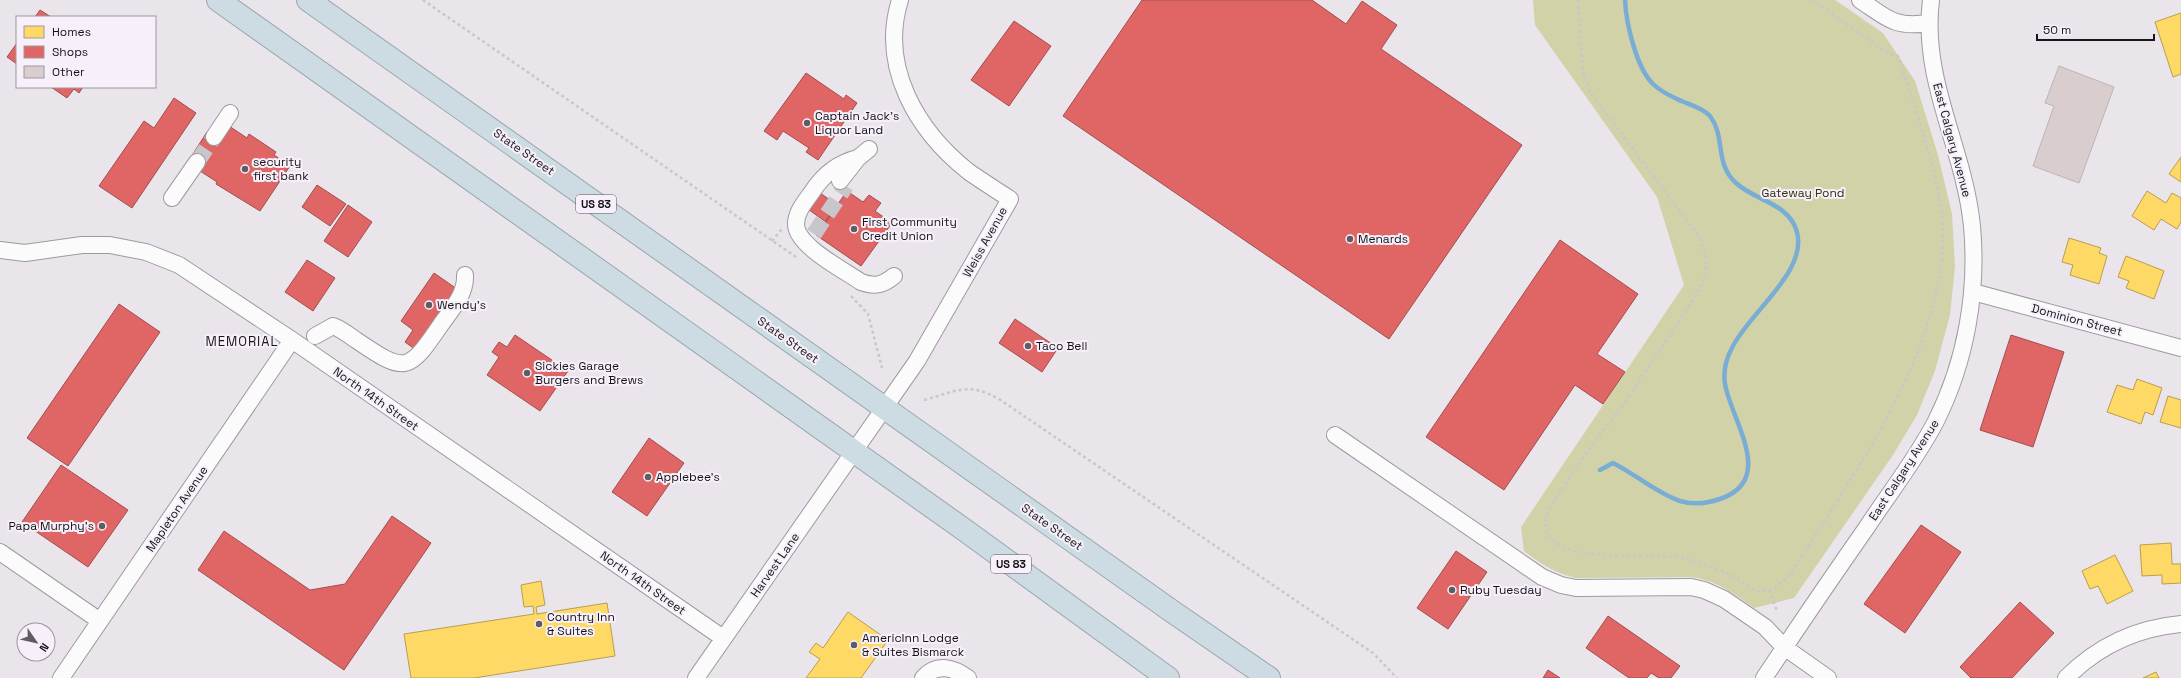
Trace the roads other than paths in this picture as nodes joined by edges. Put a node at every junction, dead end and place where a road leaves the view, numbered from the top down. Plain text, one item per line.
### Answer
1 (218, 0) edge
2 (900, 0) edge
3 (1860, 0) edge
4 (1930, 0) edge
5 (312, 2) edge
6 (1928, 23) junction
7 (230, 113) dead end
8 (214, 137) tunnel mouth
9 (197, 162) tunnel mouth
10 (843, 184) tunnel mouth
11 (172, 198) dead end
12 (811, 230) dead end
13 (0, 250) edge
14 (819, 253) junction
15 (464, 275) dead end
16 (894, 276) dead end
17 (1973, 292) junction
18 (315, 336) dead end
19 (292, 340) junction
20 (2181, 348) edge
21 (884, 408) junction
22 (1335, 435) dead end
23 (853, 451) junction
24 (0, 552) edge
25 (100, 621) junction
26 (2181, 624) edge
27 (723, 638) junction
28 (1784, 648) junction
29 (939, 673) edge
30 (61, 678) edge
31 (696, 678) edge
32 (923, 678) edge
33 (968, 678) edge
34 (1168, 678) edge
35 (1269, 678) edge
36 (1764, 678) edge
37 (1828, 678) edge
38 (2066, 678) edge

1 - 23 highway, US 83
2 - 21 street, Weiss Avenue
3 - 6 street
4 - 6 street, East Calgary Avenue
5 - 21 highway, State Street / US 83
6 - 17 street, East Calgary Avenue
7 - 8 street
9 - 11 street
10 - 14 street
12 - 14 street
13 - 19 street, North 14th Street
14 - 16 street
15 - 18 street
17 - 20 street, Dominion Street
17 - 28 street, East Calgary Avenue
19 - 25 street, Mapleton Avenue
19 - 27 street, North 14th Street
21 - 23 street, Weiss Avenue
21 - 35 highway, State Street / US 83
22 - 28 street
23 - 27 street, Harvest Lane
23 - 34 highway, US 83
24 - 25 street
25 - 30 street, Mapleton Avenue
26 - 38 street
27 - 31 street, Harvest Lane
28 - 36 street, East Calgary Avenue
28 - 37 street
29 - 32 street
29 - 33 street

